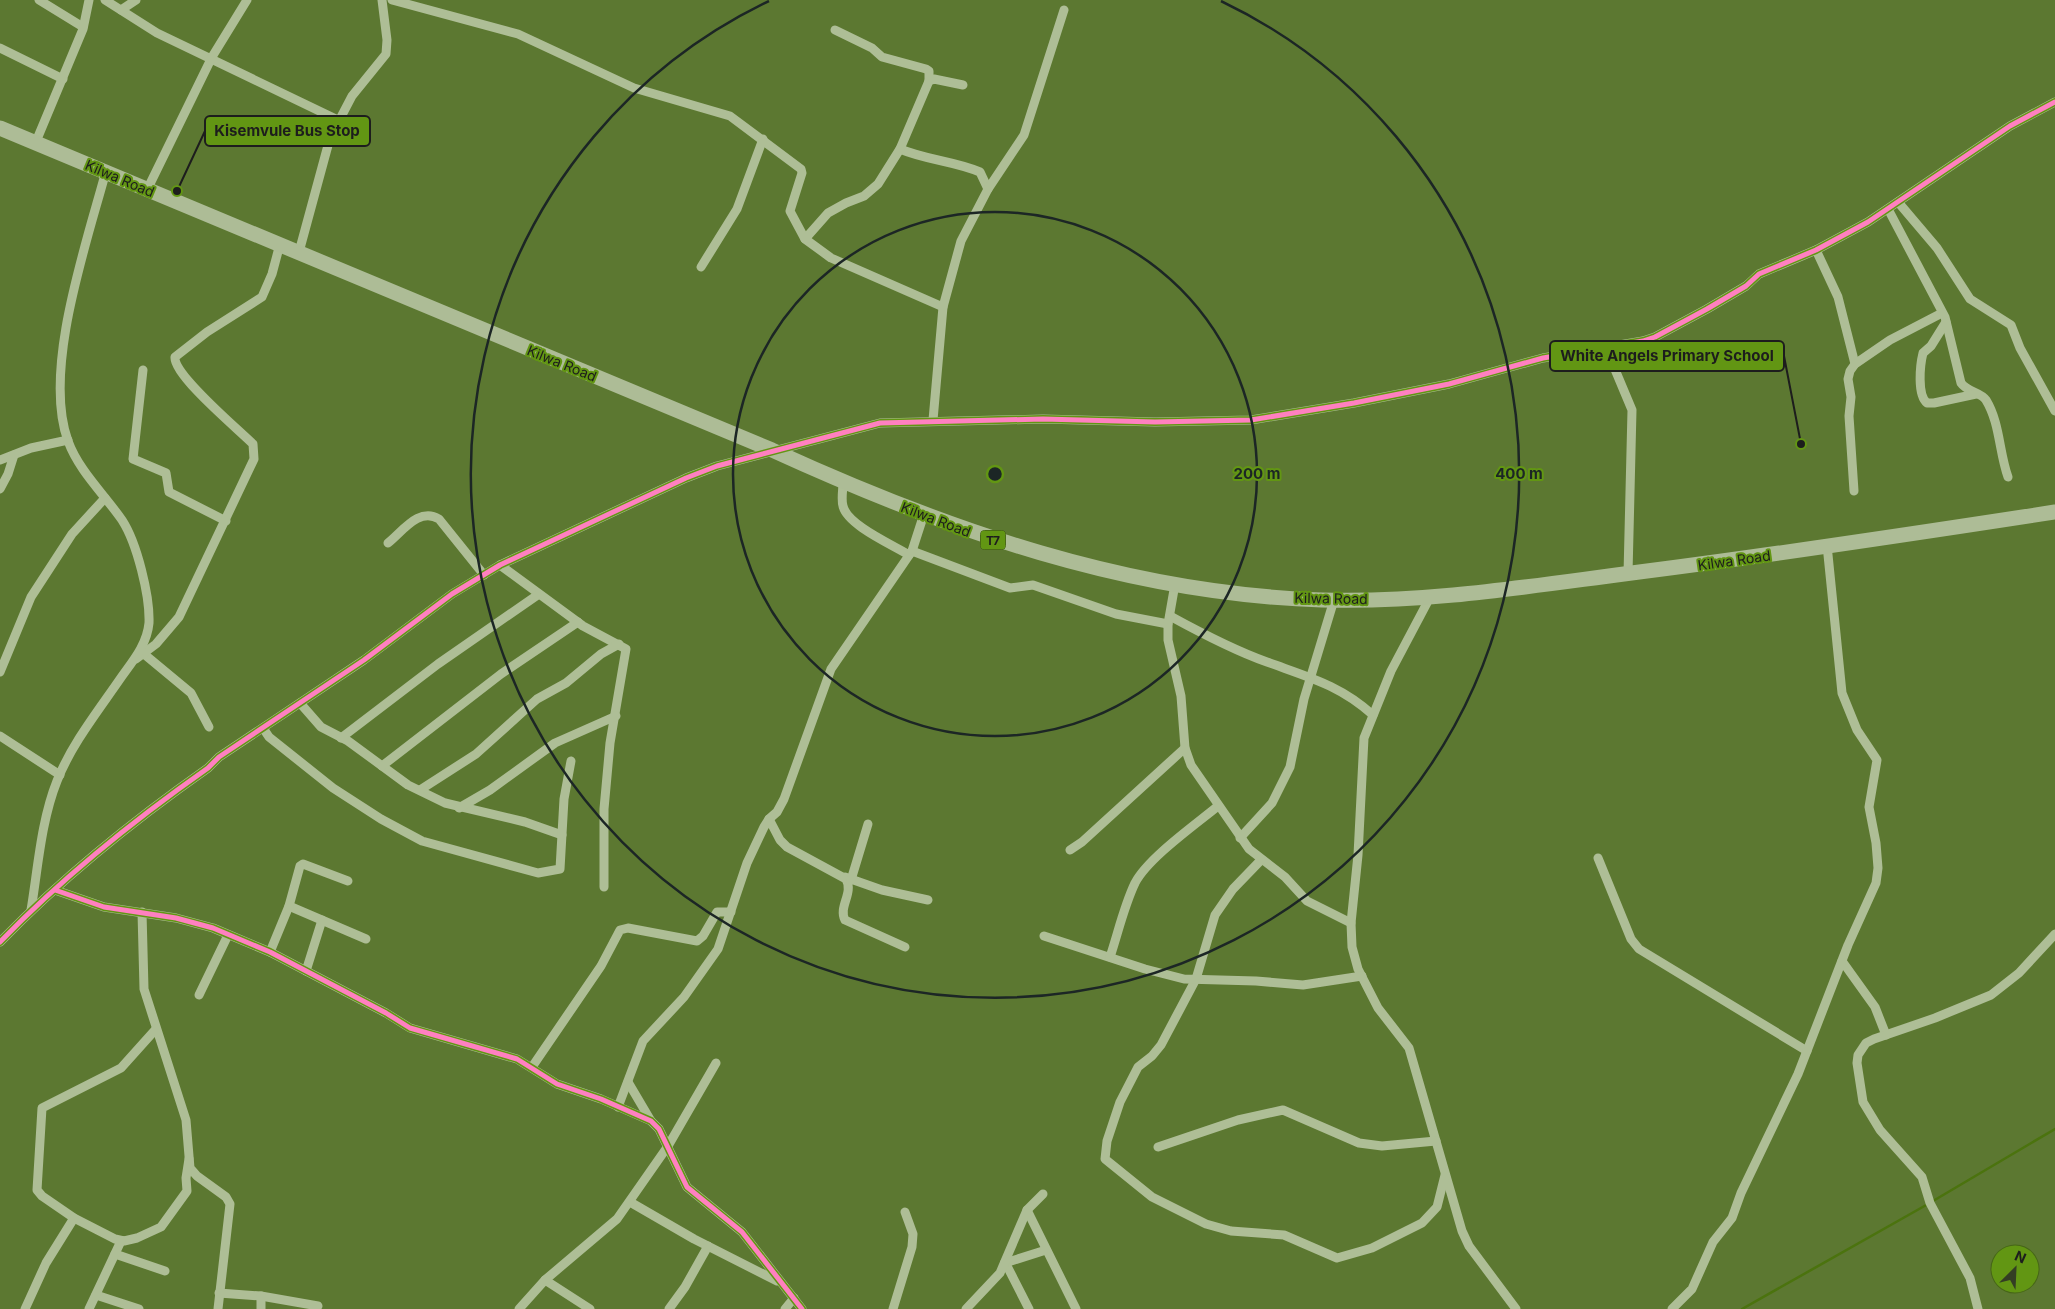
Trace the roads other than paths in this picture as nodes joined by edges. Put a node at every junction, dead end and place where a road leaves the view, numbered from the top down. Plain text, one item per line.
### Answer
1 (39, 0) edge
2 (89, 0) edge
3 (105, 0) edge
4 (136, 0) edge
5 (247, 0) edge
6 (382, 0) edge
7 (392, 0) edge
8 (424, 4) edge
9 (121, 10) junction
10 (1064, 10) dead end
11 (83, 27) junction
12 (834, 30) dead end
13 (0, 48) edge
14 (211, 60) junction
15 (63, 79) junction
16 (929, 81) junction
17 (963, 84) dead end
18 (2055, 102) edge
19 (338, 120) junction
20 (0, 128) edge
21 (764, 139) junction
22 (35, 144) junction
23 (900, 149) junction
24 (106, 171) junction
25 (147, 190) junction
26 (988, 190) junction
27 (1898, 202) junction
28 (1888, 209) junction
29 (805, 238) junction
30 (280, 244) junction
31 (1816, 250) junction
32 (299, 252) junction
33 (701, 267) dead end
34 (943, 307) junction
35 (1944, 317) junction
36 (1606, 348) junction
37 (1855, 364) junction
38 (143, 370) dead end
39 (1976, 394) junction
40 (2055, 411) edge
41 (933, 420) junction
42 (68, 440) junction
43 (772, 450) junction
44 (14, 455) junction
45 (0, 460) edge
46 (2008, 477) dead end
47 (844, 483) junction
48 (0, 489) edge
49 (1854, 491) dead end
50 (105, 498) junction
51 (2055, 512) edge
52 (924, 514) junction
53 (226, 521) junction
54 (388, 544) dead end
55 (1827, 545) junction
56 (910, 553) junction
57 (500, 565) junction
58 (1628, 574) junction
59 (484, 575) junction
60 (1175, 584) junction
61 (539, 594) junction
62 (1427, 598) junction
63 (1334, 600) junction
64 (1169, 620) junction
65 (578, 622) junction
66 (619, 644) junction
67 (144, 654) junction
68 (135, 660) junction
69 (0, 672) edge
70 (1310, 676) junction
71 (300, 703) junction
72 (1372, 715) junction
73 (616, 716) junction
74 (209, 727) dead end
75 (263, 728) junction
76 (0, 736) edge
77 (341, 738) junction
78 (1185, 748) junction
79 (571, 761) dead end
80 (382, 766) junction
81 (60, 775) junction
82 (420, 790) junction
83 (1218, 806) junction
84 (459, 808) junction
85 (769, 819) junction
86 (868, 824) dead end
87 (562, 835) junction
88 (1240, 838) junction
89 (1070, 850) dead end
90 (1598, 858) dead end
91 (1261, 860) junction
92 (848, 879) junction
93 (348, 882) dead end
94 (604, 887) dead end
95 (55, 890) junction
96 (928, 900) dead end
97 (289, 906) junction
98 (31, 910) junction
99 (142, 912) junction
100 (731, 912) junction
101 (322, 920) junction
102 (1351, 924) junction
103 (2055, 934) edge
104 (228, 935) junction
105 (1044, 936) dead end
106 (366, 939) dead end
107 (0, 942) edge
108 (905, 947) dead end
109 (270, 952) junction
110 (1110, 957) junction
111 (1842, 961) junction
112 (306, 971) junction
113 (1362, 976) junction
114 (1196, 979) junction
115 (199, 995) dead end
116 (156, 1029) junction
117 (1886, 1036) junction
118 (1807, 1051) junction
119 (716, 1063) dead end
120 (532, 1067) junction
121 (628, 1082) junction
122 (618, 1107) junction
123 (651, 1121) junction
124 (1436, 1142) junction
125 (668, 1146) junction
126 (1158, 1147) dead end
127 (188, 1159) junction
128 (1445, 1172) junction
129 (1043, 1194) dead end
130 (630, 1202) junction
131 (1028, 1210) junction
132 (905, 1212) dead end
133 (74, 1218) junction
134 (121, 1241) junction
135 (708, 1246) junction
136 (1046, 1250) junction
137 (115, 1254) junction
138 (1005, 1263) junction
139 (165, 1271) dead end
140 (545, 1280) junction
141 (779, 1282) junction
142 (219, 1294) junction
143 (96, 1295) junction
144 (261, 1296) junction
145 (794, 1298) junction
146 (318, 1306) dead end
147 (25, 1309) edge
148 (89, 1309) edge
149 (139, 1309) edge
150 (218, 1309) edge
151 (261, 1309) edge
152 (519, 1309) edge
153 (590, 1309) edge
154 (669, 1309) edge
155 (785, 1309) edge
156 (802, 1309) edge
157 (893, 1309) edge
158 (966, 1309) edge
159 (1029, 1309) edge
160 (1076, 1309) edge
161 (1516, 1309) edge
162 (1672, 1309) edge
163 (1978, 1309) edge

1 - 11 street
2 - 11 street
3 - 9 street
4 - 9 street
5 - 14 street
6 - 19 street
7 - 8 street
8 - 21 street
9 - 14 street
10 - 26 street
11 - 15 street
12 - 16 street
13 - 15 street
14 - 19 street
14 - 25 street
15 - 22 street
16 - 17 street
16 - 23 street
18 - 27 street
19 - 32 street
20 - 22 highway, Kilwa Road / T7
21 - 29 street
21 - 33 street
22 - 24 highway, Kilwa Road / T7
23 - 26 street
23 - 29 street
24 - 25 highway, Kilwa Road / T7
24 - 42 street
25 - 30 highway, Kilwa Road / T7
26 - 34 street
27 - 28 street
27 - 40 street
28 - 31 street
28 - 35 street
29 - 34 street
30 - 32 highway, Kilwa Road / T7
30 - 53 street
31 - 36 street
31 - 37 street
32 - 43 highway, Kilwa Road / T7
34 - 41 street
35 - 37 street
35 - 39 street
35 - 39 street
36 - 41 street
36 - 58 street
37 - 49 street
38 - 53 street
39 - 46 street
41 - 43 street
42 - 44 street
42 - 50 street
43 - 47 highway, Kilwa Road / T7
43 - 57 street
44 - 45 street
44 - 48 street
47 - 52 highway, Kilwa Road / T7
47 - 56 street
50 - 68 street
50 - 69 street
51 - 55 highway, Kilwa Road / T7
52 - 56 street
52 - 60 highway, Kilwa Road / T7
53 - 67 street
54 - 59 street
55 - 58 highway, Kilwa Road / T7
55 - 111 street
56 - 64 street
56 - 85 street
57 - 59 street
57 - 61 street
58 - 62 highway, Kilwa Road / T7
59 - 71 street
60 - 63 highway, Kilwa Road / T7
60 - 64 street
61 - 65 street
61 - 77 street
62 - 63 highway, Kilwa Road / T7
62 - 72 street
63 - 70 street
64 - 70 street
64 - 78 street
65 - 66 street
65 - 80 street
66 - 73 street
66 - 82 street
67 - 68 street
67 - 74 street
68 - 81 street
70 - 72 street
70 - 88 street
71 - 75 street
71 - 77 street
72 - 102 street
73 - 84 street
73 - 94 street
75 - 87 street
75 - 95 street
76 - 81 street
77 - 80 street
78 - 83 street
78 - 89 street
79 - 87 street
80 - 82 street
81 - 98 street
82 - 84 street
83 - 88 street
83 - 110 street
84 - 87 street
85 - 92 street
85 - 100 street
86 - 92 street
88 - 91 street
90 - 118 street
91 - 102 street
91 - 114 street
92 - 96 street
92 - 108 street
93 - 97 street
95 - 98 street
95 - 99 street
97 - 101 street
97 - 109 street
98 - 107 street
99 - 104 street
99 - 116 street
100 - 120 street
100 - 121 street
101 - 106 street
101 - 112 street
102 - 113 street
103 - 117 street
104 - 109 street
104 - 115 street
105 - 110 street
109 - 112 street
110 - 114 street
111 - 117 street
111 - 118 street
112 - 120 street
113 - 114 street
113 - 124 street
114 - 128 street
116 - 127 street
116 - 133 street
117 - 163 street
118 - 162 street
119 - 125 street
120 - 122 street
121 - 122 street
121 - 123 street
122 - 123 street
123 - 125 street
124 - 126 street
124 - 128 street
125 - 130 street
125 - 141 street
127 - 134 street
127 - 142 street
128 - 161 street
129 - 131 street
130 - 135 street
130 - 140 street
131 - 136 street
131 - 138 street
132 - 157 street
133 - 134 street
133 - 147 street
134 - 137 street
135 - 141 street
135 - 154 street
136 - 138 street
136 - 160 street
137 - 139 street
137 - 143 street
138 - 158 street
138 - 159 street
140 - 152 street
140 - 153 street
141 - 145 street
142 - 144 street
142 - 150 street
143 - 148 street
143 - 149 street
144 - 146 street
144 - 151 street
145 - 155 street
145 - 156 street

